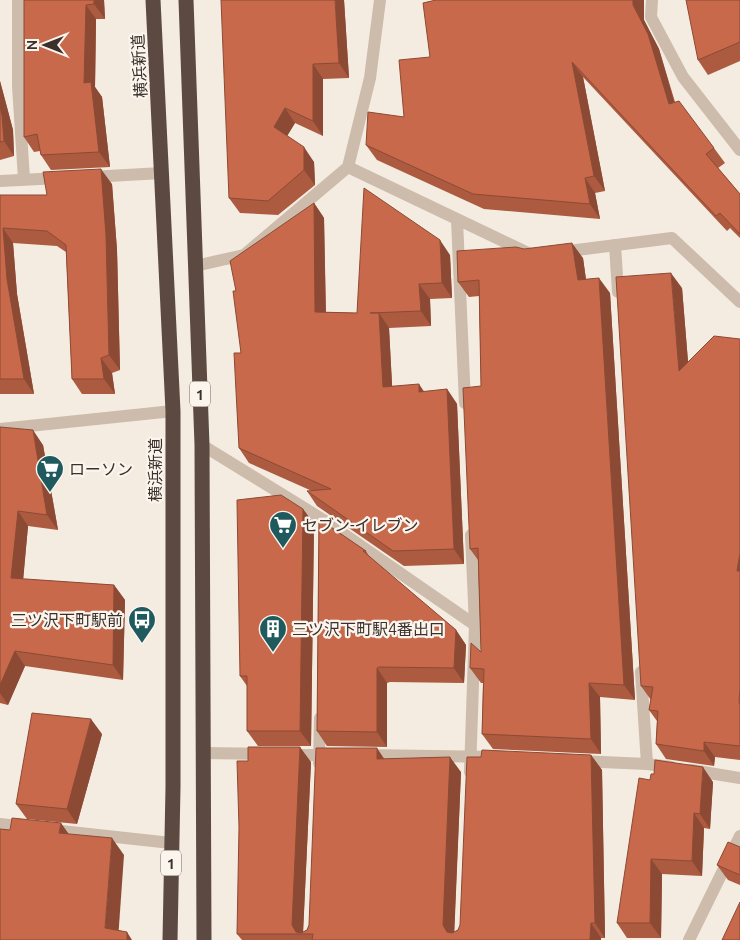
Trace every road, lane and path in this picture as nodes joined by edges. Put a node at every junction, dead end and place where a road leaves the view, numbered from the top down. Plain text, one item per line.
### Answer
1 (18, 0) edge
2 (153, 0) edge
3 (186, 0) edge
4 (380, 0) edge
5 (652, 0) edge
6 (740, 150) edge
7 (348, 167) junction
8 (162, 174) junction
9 (24, 179) junction
10 (0, 181) edge
11 (457, 220) junction
12 (615, 245) junction
13 (195, 266) junction
14 (740, 302) edge
15 (619, 305) edge
16 (173, 411) junction
17 (466, 418) edge
18 (0, 429) edge
19 (202, 446) junction
20 (322, 519) junction
21 (471, 526) edge
22 (322, 538) edge
23 (475, 625) junction
24 (641, 664) edge
25 (320, 706) edge
26 (202, 753) junction
27 (319, 755) junction
28 (470, 756) junction
29 (510, 758) edge
30 (568, 760) edge
31 (647, 764) junction
32 (318, 774) edge
33 (740, 778) edge
34 (469, 785) edge
35 (0, 824) edge
36 (740, 836) edge
37 (171, 843) junction
38 (170, 940) edge
39 (204, 940) edge
40 (689, 940) edge

1 - 9 street
2 - 8 highway, 横浜新道 / 1
3 - 13 highway, 1
4 - 7 street
5 - 6 street
7 - 11 street
7 - 13 street
8 - 9 street
8 - 16 highway, 横浜新道 / 1
9 - 10 street
11 - 12 street
11 - 17 street
12 - 14 street
12 - 15 street
13 - 19 highway, 1
16 - 18 street
16 - 37 highway, 横浜新道 / 1
19 - 20 street
19 - 26 highway, 1
20 - 22 street
20 - 23 street
21 - 23 street
23 - 28 street
24 - 31 street
25 - 27 street
26 - 27 street
26 - 39 highway, 1
27 - 28 street
27 - 32 street
28 - 29 street
28 - 34 street
30 - 31 street
31 - 33 street
35 - 37 street
36 - 40 street
37 - 38 highway, 横浜新道 / 1

